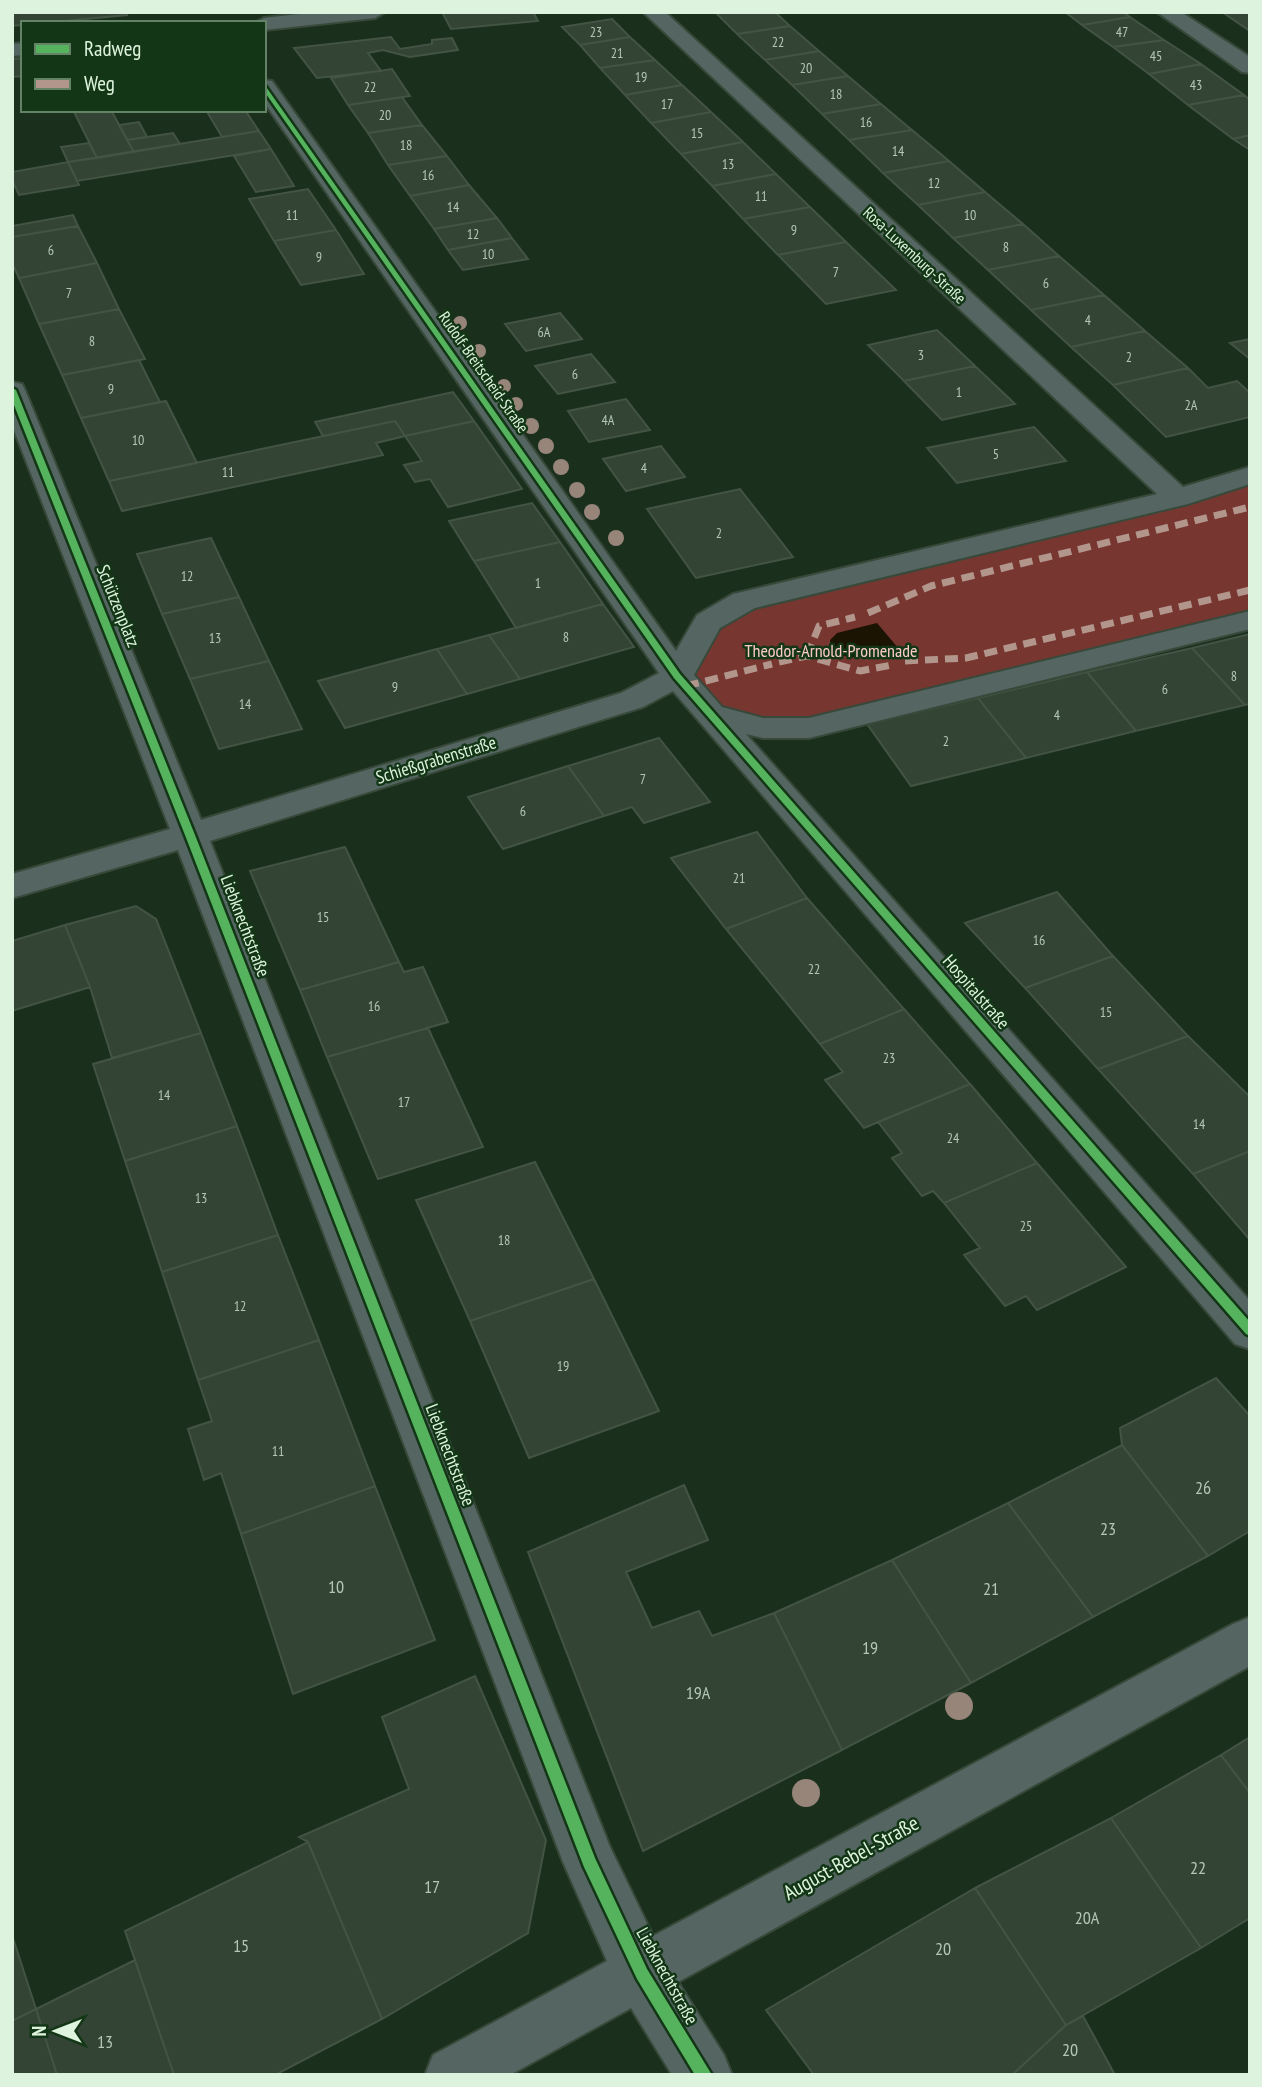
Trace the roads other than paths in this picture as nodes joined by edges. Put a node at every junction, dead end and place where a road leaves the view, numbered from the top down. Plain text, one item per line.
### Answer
1 (375, 12) edge
2 (653, 12) edge
3 (1167, 12) edge
4 (266, 24) edge
5 (1250, 67) edge
6 (266, 89) edge
7 (12, 390) edge
8 (1250, 474) edge
9 (1178, 498) junction
10 (1250, 620) edge
11 (677, 676) junction
12 (710, 714) junction
13 (190, 835) junction
14 (12, 886) edge
15 (1250, 1331) edge
16 (1250, 1640) edge
17 (642, 1973) junction
18 (453, 2075) edge
19 (704, 2075) edge

1 - 4 street
2 - 9 street, Rosa-Luxemburg-Straße
3 - 5 street
6 - 11 street, Rudolf-Breitscheid-Straße
7 - 13 street, Schützenplatz
8 - 9 street
9 - 11 street
10 - 12 street
11 - 12 street, Hospitalstraße
11 - 13 street, Schießgrabenstraße
12 - 15 street, Hospitalstraße
13 - 14 street
13 - 17 street, Liebknechtstraße
16 - 17 street, August-Bebel-Straße
17 - 18 street, August-Bebel-Straße
17 - 19 street, Liebknechtstraße

